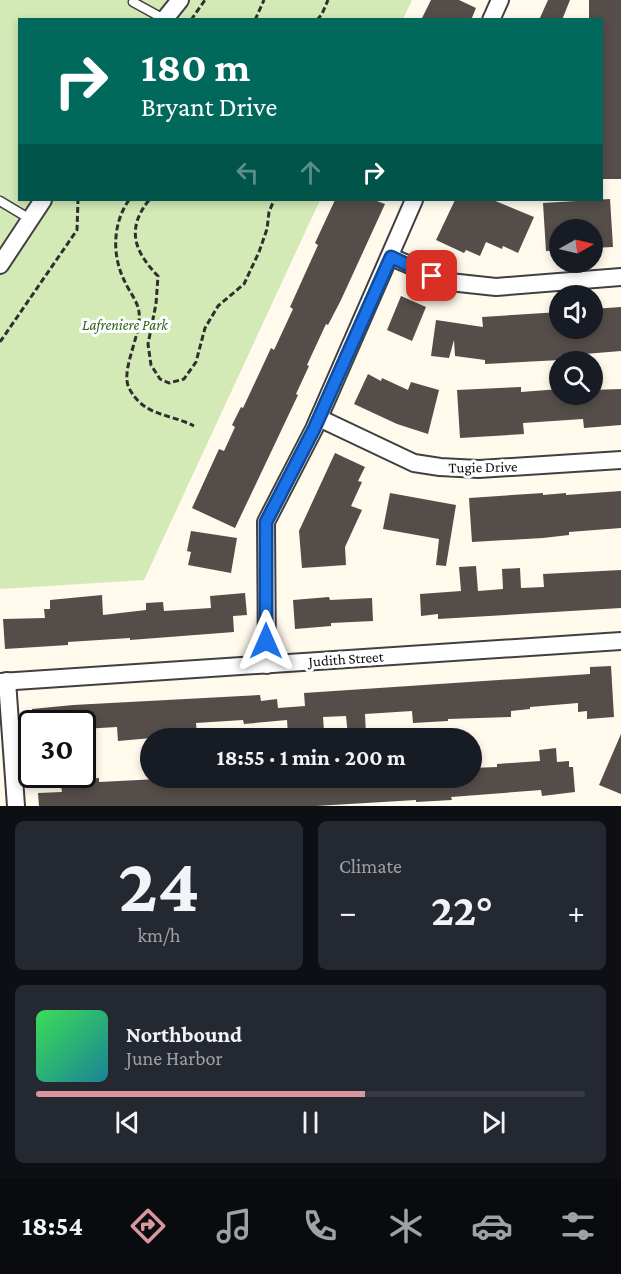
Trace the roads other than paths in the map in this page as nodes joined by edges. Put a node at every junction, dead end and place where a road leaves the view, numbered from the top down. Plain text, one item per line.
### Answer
1 (180, 0) edge
2 (500, 0) edge
3 (133, 2) dead end
4 (162, 18) edge
5 (165, 18) edge
6 (491, 18) edge
7 (0, 201) edge
8 (42, 201) edge
9 (414, 201) edge
10 (30, 219) junction
11 (391, 257) junction
12 (0, 265) edge
13 (621, 277) edge
14 (319, 418) junction
15 (621, 460) edge
16 (621, 641) edge
17 (267, 665) junction
18 (4, 681) edge
19 (16, 806) edge

1 - 5 street
2 - 6 street
3 - 4 lane
7 - 10 lane
8 - 10 street
9 - 11 street
10 - 12 street
11 - 13 street
11 - 14 street
14 - 15 street, Tugie Drive
14 - 17 street
16 - 17 street, Judith Street
17 - 18 street, Judith Street
18 - 19 street

